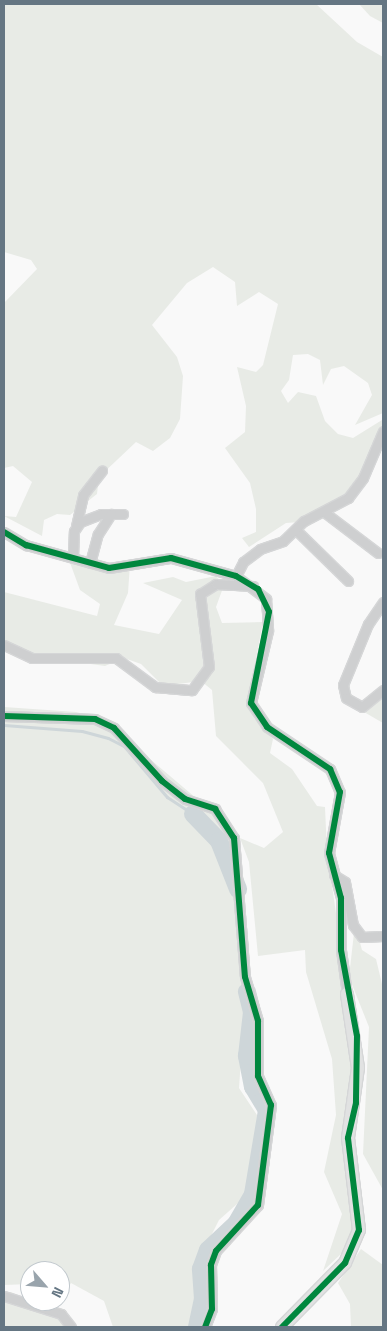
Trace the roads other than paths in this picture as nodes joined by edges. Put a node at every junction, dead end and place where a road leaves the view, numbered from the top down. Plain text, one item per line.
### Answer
1 (383, 431) edge
2 (102, 471) dead end
3 (324, 512) junction
4 (111, 514) junction
5 (123, 514) dead end
6 (76, 526) junction
7 (296, 530) junction
8 (4, 532) edge
9 (378, 553) dead end
10 (73, 557) junction
11 (90, 563) junction
12 (236, 576) junction
13 (348, 580) dead end
14 (252, 586) junction
15 (383, 602) edge
16 (4, 645) edge
17 (383, 690) edge
18 (4, 716) edge
19 (334, 876) junction
20 (383, 936) edge
21 (347, 994) joint
22 (4, 1296) edge
23 (71, 1327) edge
24 (206, 1327) edge
25 (282, 1327) edge

1 - 3 street
2 - 6 street
3 - 7 street
3 - 9 street
4 - 5 street
4 - 6 street
4 - 11 street
6 - 10 street
7 - 12 street
7 - 13 street
8 - 10 street
10 - 11 street
11 - 12 street
12 - 14 street
14 - 16 street
14 - 19 street
15 - 17 street
18 - 24 street
19 - 20 street
19 - 21 street
21 - 25 street
22 - 23 street

